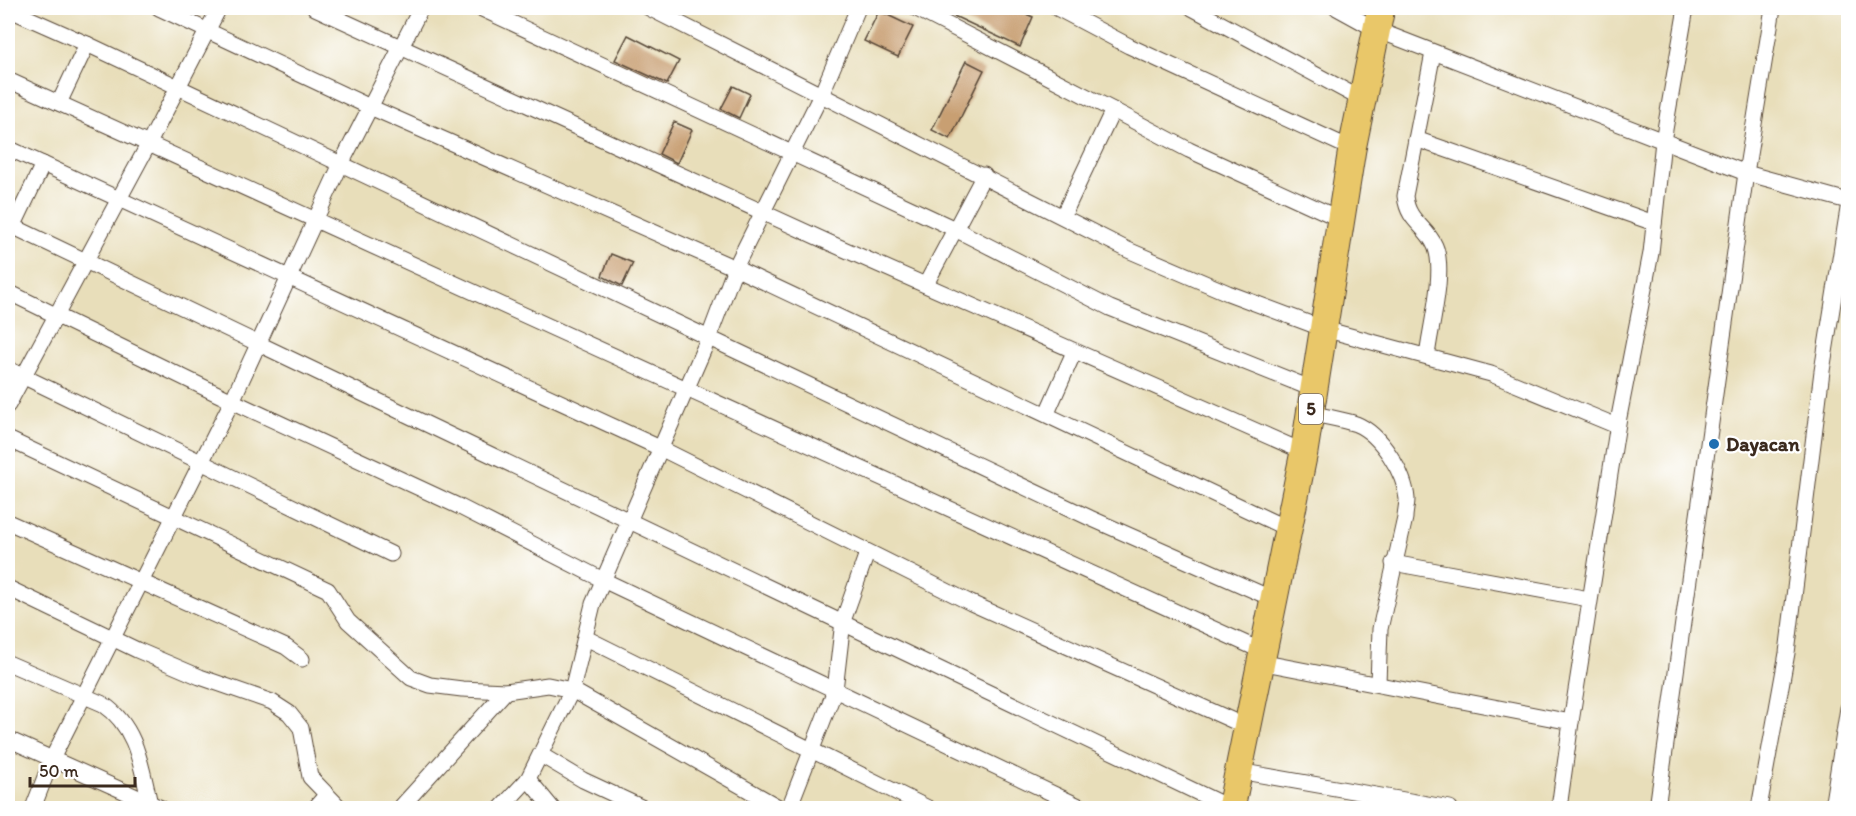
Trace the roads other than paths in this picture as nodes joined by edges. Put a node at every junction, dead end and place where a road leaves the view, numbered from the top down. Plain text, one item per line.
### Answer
1 (159, 8) edge
2 (219, 8) edge
3 (315, 8) edge
4 (421, 8) edge
5 (480, 8) edge
6 (650, 8) edge
7 (858, 8) edge
8 (915, 8) edge
9 (1057, 8) edge
10 (1192, 8) edge
11 (1337, 8) edge
12 (1686, 8) edge
13 (1773, 8) edge
14 (8, 9) edge
15 (1379, 19) edge
16 (207, 28) junction
17 (87, 44) junction
18 (402, 45) junction
19 (1434, 52) junction
20 (8, 80) edge
21 (176, 87) junction
22 (822, 93) junction
23 (1363, 100) junction
24 (59, 103) junction
25 (370, 107) junction
26 (1113, 110) junction
27 (1416, 139) junction
28 (1663, 141) junction
29 (148, 145) junction
30 (8, 148) edge
31 (1352, 149) junction
32 (793, 154) junction
33 (43, 164) junction
34 (341, 164) junction
35 (1746, 173) junction
36 (984, 175) junction
37 (119, 199) junction
38 (1848, 201) edge
39 (1848, 209) edge
40 (763, 212) junction
41 (1063, 216) junction
42 (1340, 219) junction
43 (316, 221) junction
44 (1654, 223) junction
45 (10, 226) edge
46 (955, 229) junction
47 (86, 262) junction
48 (735, 268) junction
49 (289, 279) junction
50 (926, 284) junction
51 (8, 292) edge
52 (55, 315) junction
53 (1324, 329) junction
54 (709, 337) junction
55 (257, 344) junction
56 (1074, 352) junction
57 (1426, 356) junction
58 (8, 369) edge
59 (24, 377) junction
60 (686, 388) junction
61 (232, 401) junction
62 (1313, 402) junction
63 (8, 405) edge
64 (1047, 413) junction
65 (1617, 426) junction
66 (8, 440) edge
67 (660, 448) junction
68 (1304, 452) junction
69 (200, 461) junction
70 (172, 516) junction
71 (8, 522) edge
72 (627, 523) junction
73 (1288, 529) junction
74 (867, 553) junction
75 (391, 554) dead end
76 (1393, 562) junction
77 (603, 580) junction
78 (139, 583) junction
79 (8, 588) edge
80 (1273, 599) junction
81 (1588, 599) junction
82 (843, 621) junction
83 (114, 638) junction
84 (586, 638) junction
85 (1261, 657) junction
86 (302, 659) dead end
87 (8, 663) edge
88 (1378, 683) junction
89 (572, 690) junction
90 (835, 690) junction
91 (506, 691) junction
92 (84, 696) junction
93 (1848, 708) edge
94 (1571, 722) junction
95 (1246, 727) junction
96 (8, 739) edge
97 (813, 750) junction
98 (541, 755) junction
99 (52, 759) junction
100 (1238, 771) junction
101 (528, 779) junction
102 (326, 795) junction
103 (156, 806) edge
104 (33, 808) edge
105 (315, 808) edge
106 (340, 808) edge
107 (400, 808) edge
108 (501, 808) edge
109 (552, 808) edge
110 (643, 808) edge
111 (780, 808) edge
112 (789, 808) edge
113 (928, 808) edge
114 (1083, 808) edge
115 (1231, 808) edge
116 (1450, 808) edge
117 (1558, 808) edge
118 (1657, 808) edge
119 (1759, 808) edge
120 (1833, 808) edge

1 - 16 street
2 - 16 street
3 - 18 street
4 - 18 street
5 - 32 street
6 - 22 street
7 - 22 street
8 - 26 street
9 - 31 street
10 - 23 street
11 - 15 street
12 - 28 street
13 - 35 street
14 - 17 street
15 - 19 street
15 - 23 highway, 5
16 - 21 street
16 - 25 street
17 - 21 street
17 - 24 street
18 - 25 street
18 - 40 street
19 - 27 street
19 - 28 street
20 - 24 street
21 - 29 street
21 - 34 street
22 - 32 street
22 - 36 street
23 - 31 highway, 5
24 - 29 street
25 - 34 street
25 - 48 street
26 - 41 street
26 - 42 street
27 - 44 street
27 - 57 street
28 - 35 street
28 - 44 street
29 - 37 street
29 - 43 street
30 - 33 street
31 - 42 highway, 5
32 - 40 street
32 - 46 street
33 - 37 street
33 - 45 street
34 - 43 street
34 - 54 street
35 - 38 street
35 - 118 street
36 - 41 street
36 - 46 street
37 - 47 street
37 - 49 street
39 - 119 street
40 - 48 street
40 - 50 street
41 - 53 street
42 - 53 highway, 5
43 - 49 street
43 - 60 street
44 - 65 street
45 - 47 street
46 - 50 street
46 - 62 street
47 - 52 street
47 - 55 street
48 - 54 street
48 - 64 street
49 - 55 street
49 - 67 street
50 - 56 street
51 - 52 street
52 - 59 street
52 - 61 street
53 - 57 street
53 - 62 highway, 5
54 - 60 street
54 - 80 street
55 - 61 street
55 - 72 street
56 - 64 street
56 - 68 street
57 - 65 street
58 - 59 street
59 - 63 street
59 - 69 street
60 - 67 street
60 - 85 street
61 - 69 street
61 - 77 street
62 - 68 highway, 5
62 - 76 street
64 - 73 street
65 - 81 street
66 - 70 street
67 - 72 street
67 - 74 street
68 - 73 highway, 5
69 - 70 street
69 - 75 street
70 - 78 street
70 - 91 street
71 - 78 street
72 - 77 street
72 - 82 street
73 - 80 highway, 5
74 - 82 street
74 - 95 street
76 - 81 street
76 - 88 street
77 - 84 street
77 - 90 street
78 - 83 street
78 - 86 street
79 - 83 street
80 - 85 highway, 5
81 - 94 street
82 - 90 street
82 - 115 street
83 - 92 street
83 - 102 street
84 - 89 street
84 - 97 street
85 - 88 street
85 - 95 highway, 5
87 - 92 street
88 - 94 street
89 - 91 street
89 - 98 street
89 - 111 street
90 - 97 street
90 - 114 street
91 - 107 street
92 - 99 street
92 - 103 street
93 - 120 street
94 - 117 street
95 - 100 highway, 5
96 - 99 street
97 - 112 street
97 - 113 street
98 - 101 street
98 - 110 street
99 - 103 street
99 - 104 street
100 - 115 highway, 5
100 - 116 street
101 - 108 street
101 - 109 street
102 - 105 street
102 - 106 street

